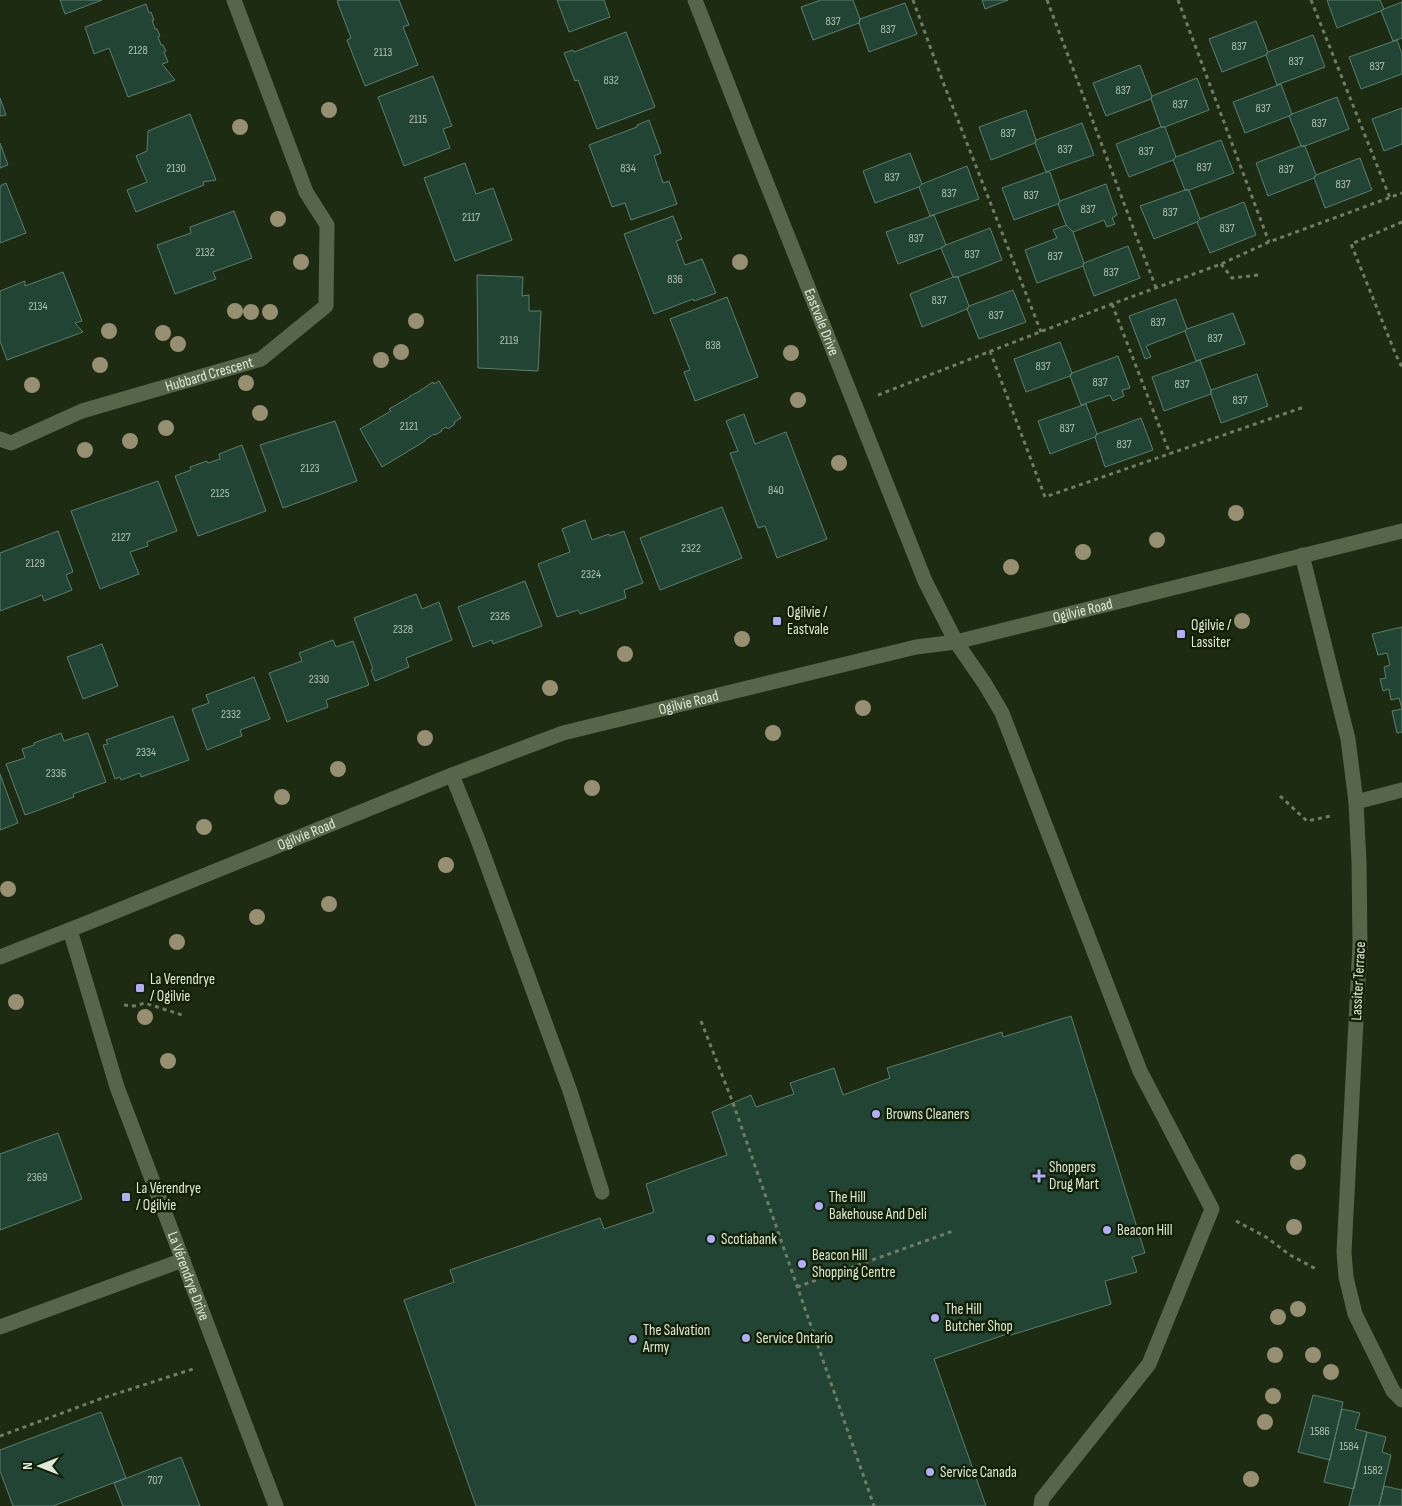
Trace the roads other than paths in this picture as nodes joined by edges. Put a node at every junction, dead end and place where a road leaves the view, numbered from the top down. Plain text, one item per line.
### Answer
1 (234, 0) edge
2 (696, 0) edge
3 (0, 439) edge
4 (1402, 531) edge
5 (1302, 555) junction
6 (956, 642) junction
7 (452, 775) junction
8 (1402, 790) edge
9 (1356, 807) junction
10 (70, 930) junction
11 (0, 957) edge
12 (602, 1192) dead end
13 (183, 1260) junction
14 (0, 1327) edge
15 (1402, 1400) edge
16 (276, 1506) edge
17 (1041, 1506) edge

1 - 3 street, Hubbard Crescent
2 - 6 street, Eastvale Drive
4 - 5 street, Ogilvie Road
5 - 6 street, Ogilvie Road
5 - 9 street, Lassiter Terrace
6 - 7 street, Ogilvie Road
6 - 17 street, Eastvale Drive
7 - 10 street, Ogilvie Road
7 - 12 street
8 - 9 street
9 - 15 street, Lassiter Terrace
10 - 11 street, Ogilvie Road
10 - 13 street, La Vérendrye Drive
13 - 14 street
13 - 16 street, La Vérendrye Drive

